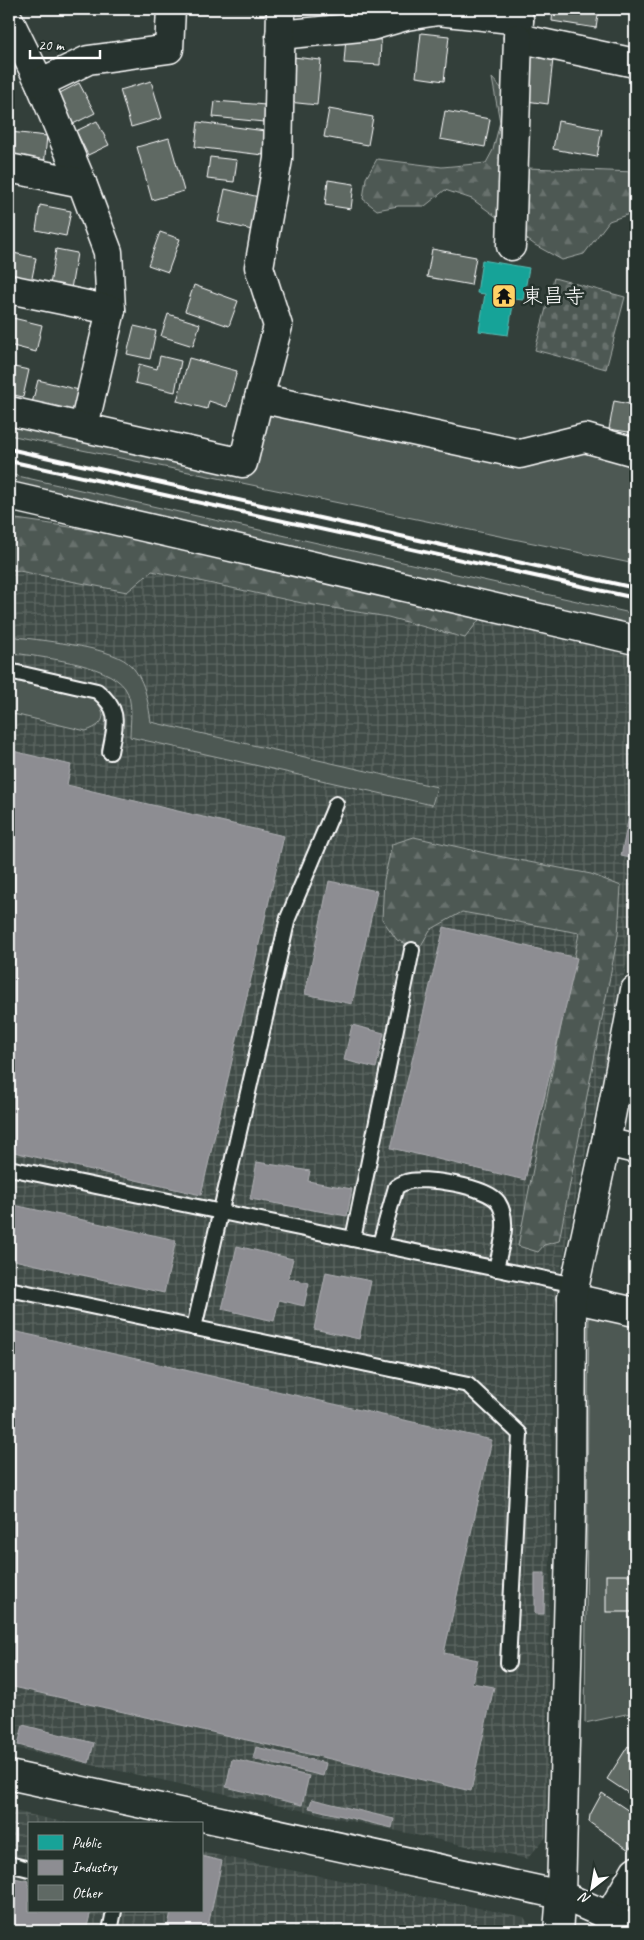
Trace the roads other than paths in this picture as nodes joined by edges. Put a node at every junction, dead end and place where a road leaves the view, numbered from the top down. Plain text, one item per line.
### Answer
1 (171, 9) edge
2 (281, 9) edge
3 (9, 20) edge
4 (520, 22) edge
5 (280, 35) junction
6 (635, 63) edge
7 (40, 83) junction
8 (9, 168) edge
9 (82, 182) junction
10 (511, 246) dead end
11 (9, 289) edge
12 (111, 310) junction
13 (258, 398) junction
14 (9, 411) edge
15 (84, 426) junction
16 (635, 452) edge
17 (9, 496) edge
18 (635, 640) edge
19 (9, 671) edge
20 (110, 752) dead end
21 (336, 804) dead end
22 (412, 950) dead end
23 (635, 990) edge
24 (606, 1142) junction
25 (635, 1149) edge
26 (9, 1168) edge
27 (220, 1211) junction
28 (353, 1239) junction
29 (380, 1244) junction
30 (496, 1269) junction
31 (9, 1289) edge
32 (573, 1292) junction
33 (635, 1312) edge
34 (194, 1328) junction
35 (508, 1663) dead end
36 (9, 1775) edge
37 (9, 1864) edge
38 (28, 1868) edge
39 (635, 1871) edge
40 (561, 1895) junction
41 (114, 1912) edge
42 (609, 1916) junction
43 (110, 1931) edge
44 (558, 1931) edge
45 (632, 1931) edge

1 - 7 street
2 - 5 street
3 - 7 street
4 - 5 street
4 - 6 street
4 - 10 street
5 - 13 street
7 - 9 street
8 - 9 street
9 - 12 street
11 - 12 street
12 - 15 street
13 - 15 street
13 - 16 street
14 - 15 street
17 - 18 street
19 - 20 lane
21 - 27 lane
22 - 28 lane
23 - 24 street
24 - 25 street
24 - 32 street
26 - 27 lane
27 - 28 lane
27 - 34 lane
28 - 29 lane
29 - 30 lane
29 - 30 lane
30 - 32 lane
31 - 34 lane
32 - 33 street
32 - 40 street
34 - 35 lane
36 - 40 street
37 - 38 lane
39 - 42 street
40 - 42 street
40 - 44 street
41 - 43 lane
42 - 45 street

